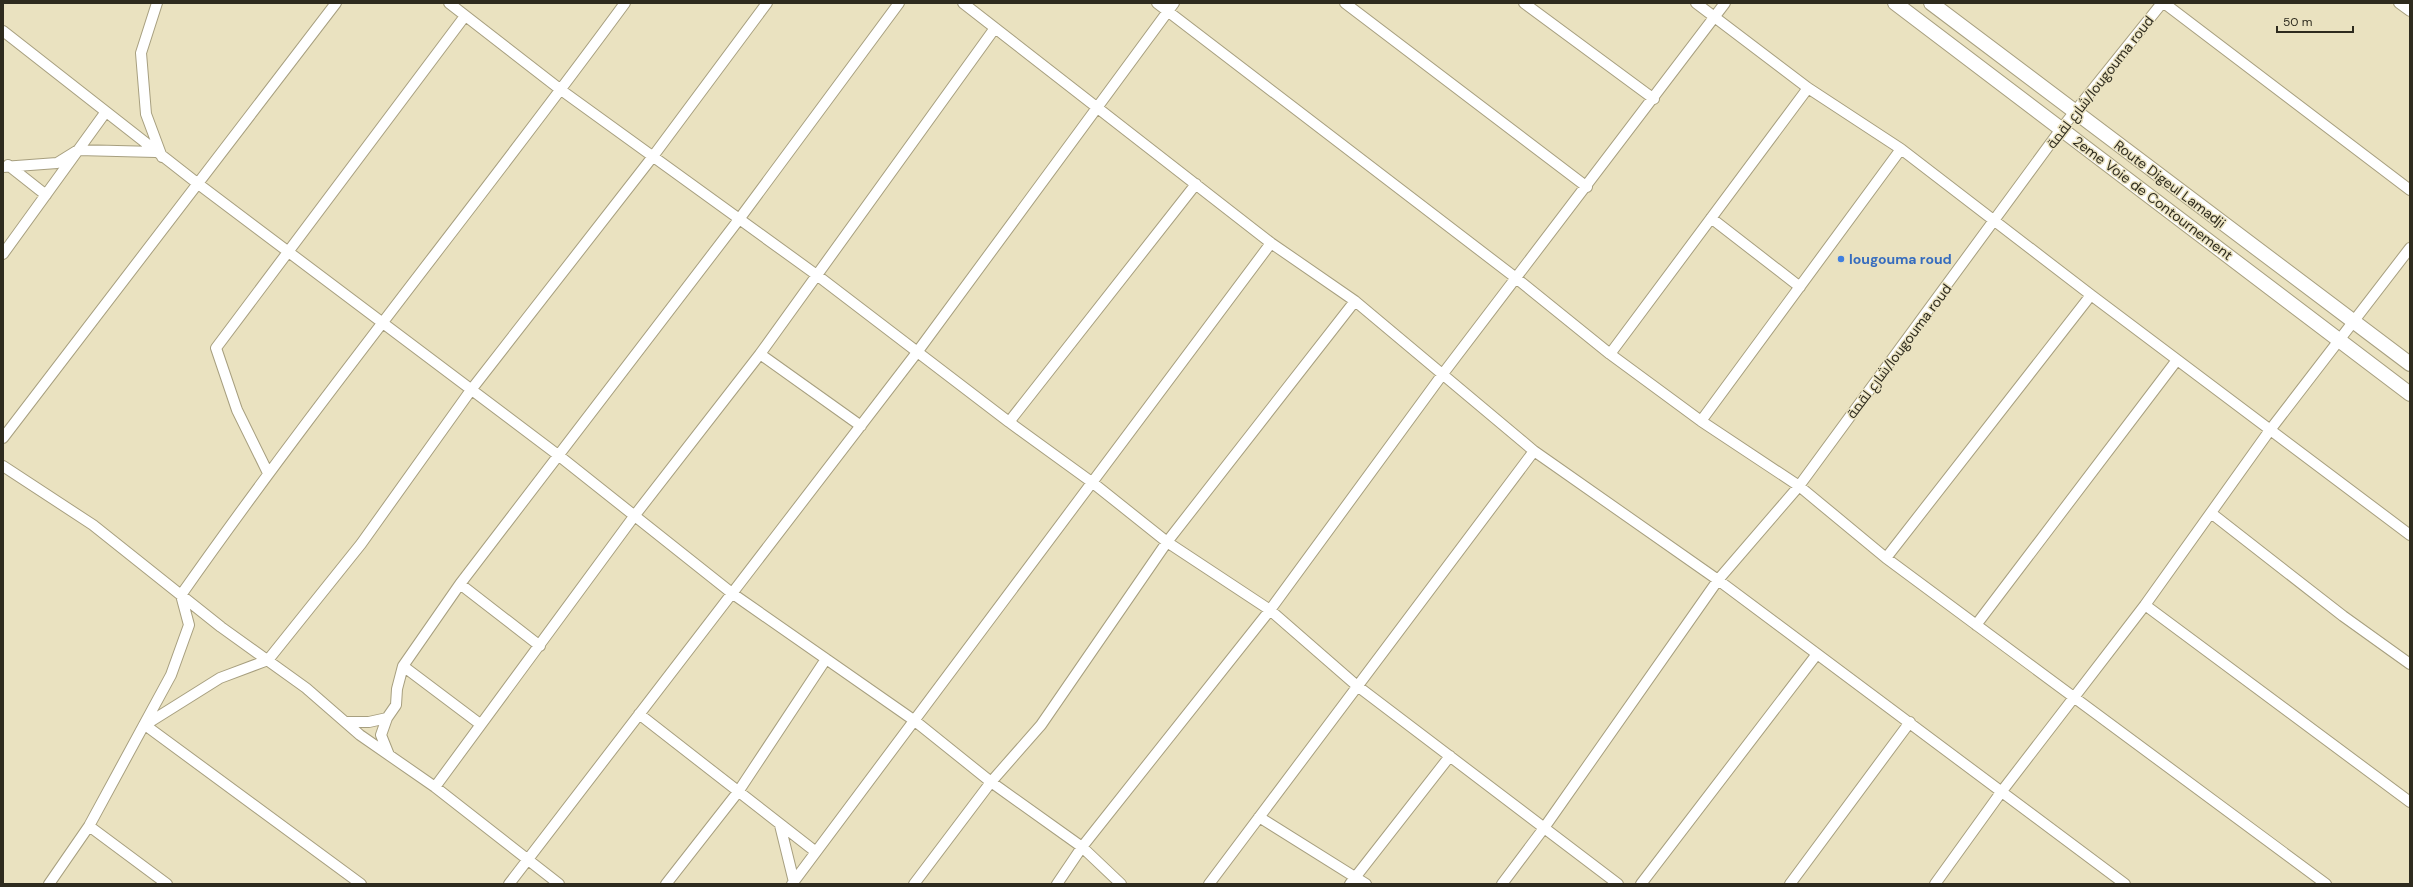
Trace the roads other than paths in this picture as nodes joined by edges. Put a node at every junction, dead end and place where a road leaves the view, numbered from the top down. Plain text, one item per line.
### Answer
1 (157, 3) edge
2 (336, 3) edge
3 (448, 3) edge
4 (625, 3) edge
5 (767, 3) edge
6 (899, 3) edge
7 (963, 3) edge
8 (1157, 3) edge
9 (1345, 3) edge
10 (1524, 3) edge
11 (1696, 3) edge
12 (1726, 3) edge
13 (1895, 3) edge
14 (1931, 3) edge
15 (2163, 3) edge
16 (2399, 3) edge
17 (1171, 7) edge
18 (2410, 12) edge
19 (465, 16) junction
20 (1716, 16) junction
21 (995, 28) junction
22 (3, 31) edge
23 (1808, 88) junction
24 (561, 90) junction
25 (1654, 99) junction
26 (1098, 109) junction
27 (2075, 112) junction
28 (105, 113) junction
29 (2061, 129) junction
30 (1901, 149) junction
31 (78, 150) junction
32 (159, 154) junction
33 (654, 155) junction
34 (5, 165) edge
35 (197, 184) junction
36 (1196, 184) junction
37 (1587, 187) junction
38 (2410, 190) edge
39 (46, 195) junction
40 (740, 218) junction
41 (1711, 218) junction
42 (1995, 221) junction
43 (1271, 243) junction
44 (2410, 248) edge
45 (287, 251) junction
46 (3, 254) edge
47 (818, 276) junction
48 (1516, 278) junction
49 (1800, 287) junction
50 (2091, 295) junction
51 (1355, 301) junction
52 (2352, 321) junction
53 (383, 323) junction
54 (2339, 338) junction
55 (918, 351) junction
56 (760, 354) junction
57 (1610, 354) junction
58 (2177, 360) junction
59 (2410, 364) edge
60 (1442, 376) junction
61 (471, 390) junction
62 (2410, 394) edge
63 (1701, 421) junction
64 (1009, 422) junction
65 (861, 426) junction
66 (2270, 430) junction
67 (3, 438) edge
68 (1534, 451) junction
69 (558, 455) junction
70 (3, 466) edge
71 (268, 473) junction
72 (1093, 483) junction
73 (1799, 486) junction
74 (2211, 513) junction
75 (634, 516) junction
76 (2410, 535) edge
77 (1167, 542) junction
78 (1886, 558) junction
79 (1718, 580) junction
80 (460, 584) junction
81 (733, 594) junction
82 (181, 595) junction
83 (2145, 605) junction
84 (1270, 610) junction
85 (1976, 625) junction
86 (540, 646) junction
87 (1817, 654) junction
88 (826, 659) junction
89 (268, 660) junction
90 (2410, 664) edge
91 (403, 666) junction
92 (1356, 685) junction
93 (2074, 697) junction
94 (639, 714) junction
95 (387, 718) junction
96 (915, 720) junction
97 (346, 722) junction
98 (1910, 722) junction
99 (480, 724) junction
100 (145, 725) junction
101 (389, 755) junction
102 (1450, 756) junction
103 (991, 782) junction
104 (435, 787) junction
105 (2002, 791) junction
106 (738, 792) junction
107 (2410, 802) edge
108 (1259, 818) junction
109 (780, 825) junction
110 (88, 826) junction
111 (1544, 828) junction
112 (1082, 847) junction
113 (816, 852) junction
114 (527, 860) junction
115 (1353, 880) edge
116 (793, 883) edge
117 (49, 884) edge
118 (167, 884) edge
119 (361, 884) edge
120 (509, 884) edge
121 (559, 884) edge
122 (666, 884) edge
123 (914, 884) edge
124 (1057, 884) edge
125 (1121, 884) edge
126 (1209, 884) edge
127 (1366, 884) edge
128 (1502, 884) edge
129 (1618, 884) edge
130 (1641, 884) edge
131 (1790, 884) edge
132 (1935, 884) edge
133 (2125, 884) edge
134 (2326, 884) edge

1 - 32 street
2 - 35 street
3 - 19 street
4 - 24 street
5 - 33 street
6 - 40 street
7 - 21 street
8 - 17 street
9 - 37 street
10 - 25 street
11 - 20 street
12 - 20 street
13 - 29 main road, 2eme Voie de Contournement
14 - 27 main road, Route Digeul Lamadji
15 - 27 street, شارع لقمة/lougouma roud
15 - 38 street
16 - 18 street
17 - 26 street
17 - 48 street
19 - 24 street
19 - 45 street
20 - 23 street
20 - 25 street
21 - 26 street
21 - 47 street
22 - 28 street
23 - 30 street
23 - 41 street
24 - 33 street
24 - 53 street
25 - 37 street
26 - 36 street
26 - 55 street
27 - 29 street, شارع لقمة/lougouma roud
27 - 52 main road, Route Digeul Lamadji
28 - 31 street
28 - 32 street
29 - 42 street, شارع لقمة/lougouma roud
29 - 54 main road, 2eme Voie de Contournement
30 - 42 street
30 - 49 street
31 - 32 street
31 - 34 street
31 - 39 street
32 - 35 street
33 - 40 street
33 - 61 street
34 - 39 street
35 - 45 street
35 - 67 street
36 - 43 street
36 - 64 street
37 - 48 street
39 - 46 street
40 - 47 street
40 - 69 street
41 - 49 street
41 - 57 street
42 - 50 street
42 - 73 street, شارع لقمة/lougouma roud
43 - 51 street
43 - 72 street
44 - 52 street
45 - 53 street
45 - 71 street
47 - 55 street
47 - 56 street
48 - 57 street
48 - 60 street
49 - 63 street
50 - 58 street
50 - 78 street
51 - 60 street
51 - 77 street
52 - 54 street
52 - 59 main road, Route Digeul Lamadji
53 - 61 street
53 - 71 street
54 - 62 main road, 2eme Voie de Contournement
54 - 66 street
55 - 64 street
55 - 65 street
56 - 65 street
56 - 75 street
57 - 63 street
58 - 66 street
58 - 85 street
60 - 68 street
60 - 84 street
61 - 69 street
61 - 89 street
63 - 73 street
64 - 72 street
65 - 81 street
66 - 74 street
66 - 76 street
68 - 79 street
68 - 92 street
69 - 75 street
69 - 80 street
70 - 82 street
71 - 82 street
72 - 77 street
72 - 96 street
73 - 78 street
73 - 79 street, شارع لقمة/lougouma roud
74 - 83 street
74 - 90 street
75 - 81 street
75 - 86 street
77 - 84 street
77 - 103 street
78 - 85 street
79 - 87 street
79 - 111 street, شارع لقمة/lougouma roud
80 - 86 street
80 - 91 street
81 - 88 street
81 - 94 street
82 - 89 street
82 - 100 street
83 - 93 street
83 - 107 street
84 - 92 street
84 - 112 street
85 - 93 street
86 - 99 street
87 - 98 street
87 - 130 street
88 - 96 street
88 - 106 street
89 - 97 street
89 - 100 street
91 - 95 street
91 - 99 street
92 - 102 street
92 - 108 street
93 - 105 street
93 - 134 street
94 - 106 street
94 - 114 street
95 - 97 street
95 - 101 street
96 - 103 street
96 - 113 street
97 - 101 street
98 - 105 street
98 - 131 street
99 - 104 street
100 - 110 street
100 - 119 street
101 - 104 street
102 - 111 street
102 - 115 street
103 - 112 street
103 - 123 street
104 - 114 street
105 - 132 street
105 - 133 street
106 - 109 street
106 - 122 street
108 - 115 street
108 - 126 street
109 - 113 street
109 - 116 street
110 - 117 street
110 - 118 street
111 - 128 street, شارع لقمة/lougouma roud
111 - 129 street
112 - 124 street
112 - 125 street
113 - 116 street
114 - 120 street
114 - 121 street
115 - 127 street

